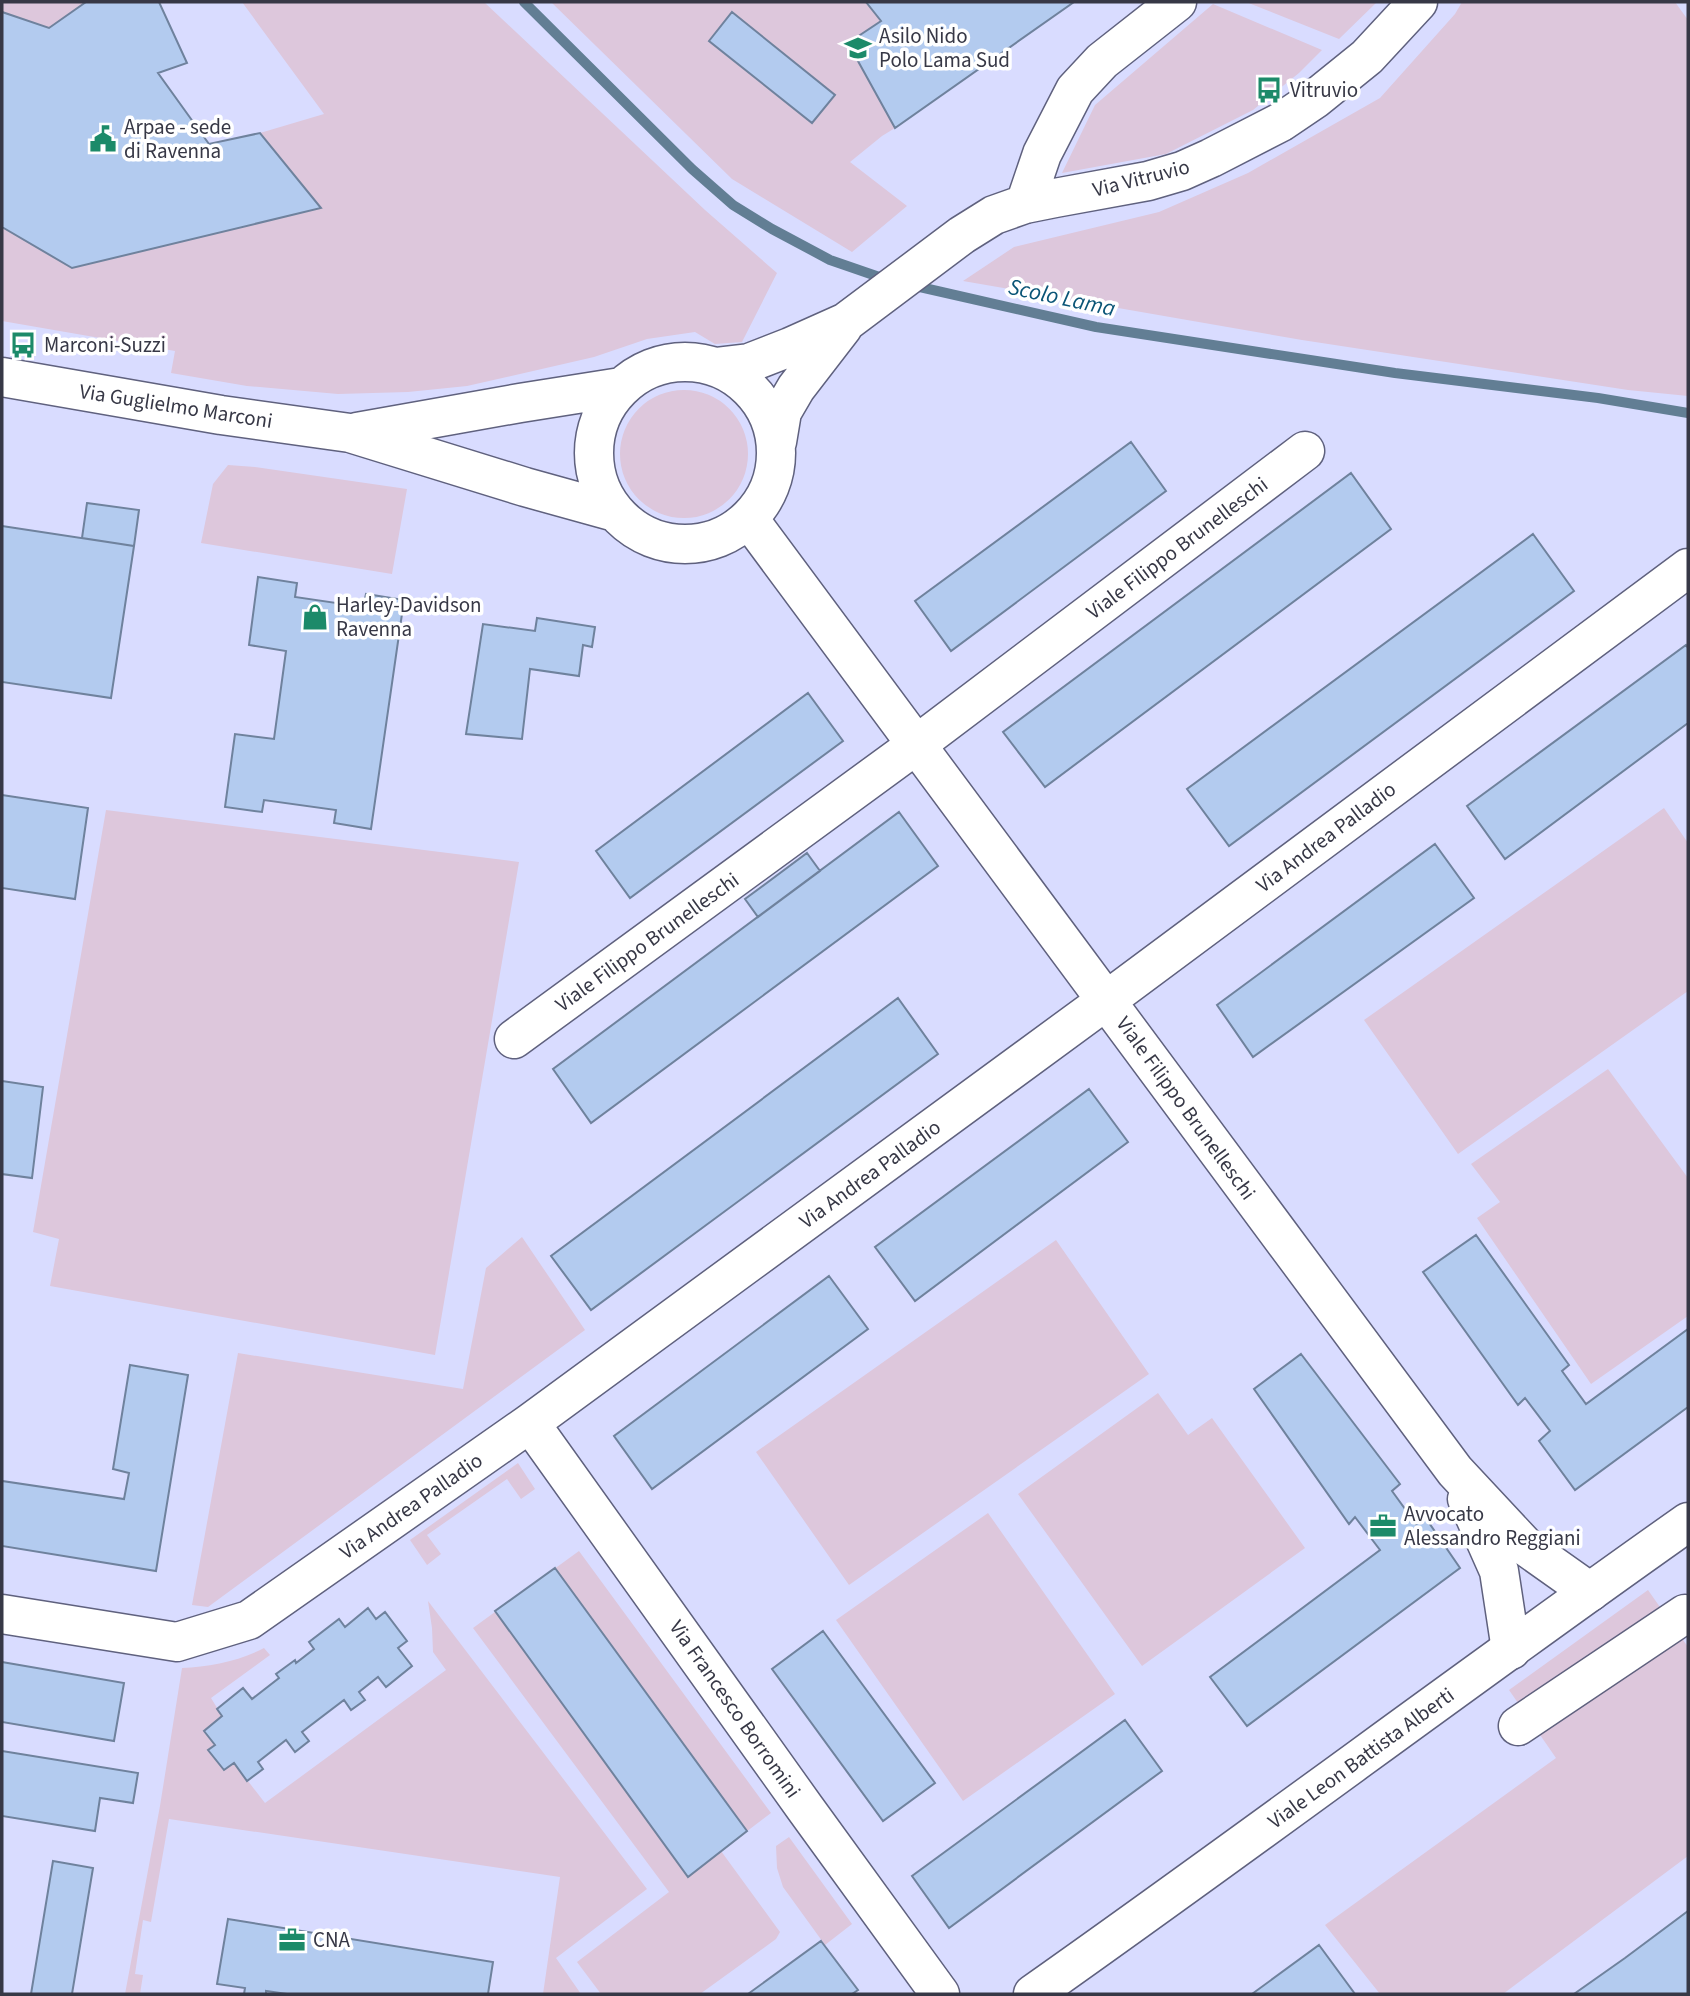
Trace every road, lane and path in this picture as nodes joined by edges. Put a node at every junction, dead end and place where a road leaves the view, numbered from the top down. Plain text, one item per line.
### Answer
1 (1177, 2) edge
2 (1418, 2) edge
3 (1025, 204) junction
4 (852, 318) junction
5 (715, 367) junction
6 (2, 377) edge
7 (621, 387) junction
8 (350, 433) junction
9 (777, 442) junction
10 (1305, 451) dead end
11 (615, 512) junction
12 (749, 519) junction
13 (1688, 568) edge
14 (916, 745) junction
15 (1107, 1000) junction
16 (514, 1039) dead end
17 (530, 1423) junction
18 (1455, 1471) junction
19 (1688, 1522) edge
20 (1590, 1591) junction
21 (2, 1614) edge
22 (1685, 1614) dead end
23 (1511, 1650) junction
24 (1518, 1726) dead end
25 (940, 1994) edge
26 (1033, 1994) edge

1 - 3 street
2 - 3 street, Via Vitruvio
3 - 4 street, Via Vitruvio
4 - 5 street, Via Vitruvio
4 - 9 street, Via Vitruvio
5 - 7 street
5 - 9 street
6 - 8 street, Via Guglielmo Marconi
7 - 8 street, Via Guglielmo Marconi
7 - 11 street
8 - 11 street, Via Guglielmo Marconi
9 - 12 street
10 - 14 street, Viale Filippo Brunelleschi
11 - 12 street
12 - 14 street, Viale Filippo Brunelleschi
13 - 15 street, Via Andrea Palladio
14 - 15 street, Viale Filippo Brunelleschi
14 - 16 street, Viale Filippo Brunelleschi
15 - 17 street, Via Andrea Palladio
15 - 18 street, Viale Filippo Brunelleschi
17 - 21 street, Via Andrea Palladio
17 - 25 street, Via Francesco Borromini
18 - 20 street, Viale Filippo Brunelleschi
18 - 23 street, Viale Filippo Brunelleschi
19 - 20 street, Viale Leon Battista Alberti
20 - 23 street, Viale Leon Battista Alberti
22 - 24 street
23 - 26 street, Viale Leon Battista Alberti

